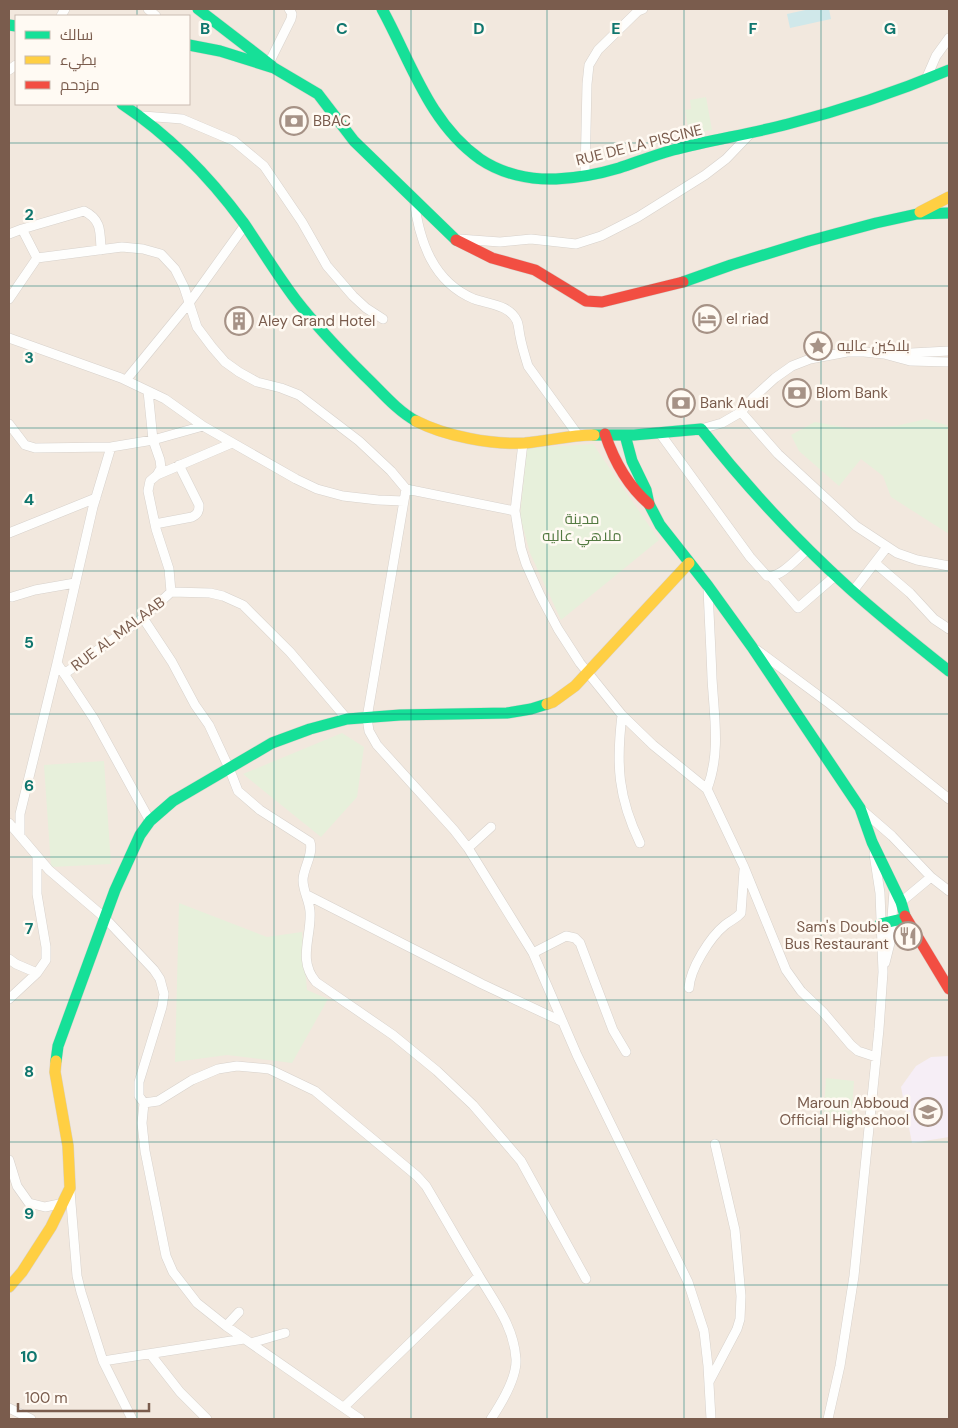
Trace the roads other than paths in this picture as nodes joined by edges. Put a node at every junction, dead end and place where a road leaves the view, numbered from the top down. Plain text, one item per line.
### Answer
1 (198, 9) edge
2 (289, 9) edge
3 (382, 9) edge
4 (642, 9) edge
5 (949, 38) edge
6 (190, 45) edge
7 (272, 66) junction
8 (949, 70) edge
9 (926, 79) junction
10 (124, 105) edge
11 (143, 116) junction
12 (750, 134) junction
13 (585, 175) junction
14 (949, 197) edge
15 (414, 198) junction
16 (949, 212) edge
17 (917, 214) junction
18 (245, 225) junction
19 (22, 229) junction
20 (9, 234) edge
21 (454, 239) junction
22 (101, 250) junction
23 (37, 258) junction
24 (10, 297) edge
25 (189, 303) junction
26 (383, 319) dead end
27 (9, 338) edge
28 (949, 351) edge
29 (884, 354) junction
30 (949, 362) edge
31 (126, 380) junction
32 (148, 391) junction
33 (741, 412) junction
34 (9, 424) edge
35 (203, 426) junction
36 (700, 429) junction
37 (658, 432) junction
38 (604, 434) junction
39 (578, 435) junction
40 (625, 435) junction
41 (152, 440) junction
42 (232, 443) junction
43 (523, 443) junction
44 (111, 447) junction
45 (632, 460) junction
46 (617, 464) junction
47 (179, 465) junction
48 (157, 475) junction
49 (406, 489) junction
50 (96, 498) junction
51 (404, 501) junction
52 (649, 504) junction
53 (515, 511) junction
54 (155, 524) junction
55 (9, 533) edge
56 (888, 547) junction
57 (808, 549) junction
58 (689, 562) junction
59 (875, 563) junction
60 (949, 566) edge
61 (835, 576) junction
62 (771, 577) junction
63 (75, 583) junction
64 (708, 586) junction
65 (853, 591) junction
66 (171, 592) junction
67 (12, 597) dead end
68 (143, 618) junction
69 (949, 629) edge
70 (752, 647) junction
71 (57, 663) junction
72 (949, 671) edge
73 (588, 673) junction
74 (64, 674) junction
75 (622, 715) junction
76 (367, 718) junction
77 (347, 719) junction
78 (229, 768) junction
79 (707, 789) junction
80 (949, 799) edge
81 (860, 808) junction
82 (150, 821) junction
83 (9, 823) edge
84 (491, 827) dead end
85 (20, 835) junction
86 (872, 842) junction
87 (640, 843) dead end
88 (468, 848) junction
89 (37, 857) junction
90 (744, 867) junction
91 (931, 877) junction
92 (893, 886) junction
93 (949, 891) edge
94 (307, 895) junction
95 (901, 902) junction
96 (104, 917) junction
97 (906, 918) junction
98 (892, 923) junction
99 (880, 924) junction
100 (533, 952) junction
101 (9, 959) edge
102 (883, 972) junction
103 (37, 973) junction
104 (689, 988) dead end
105 (949, 989) edge
106 (9, 999) edge
107 (563, 1022) junction
108 (626, 1052) dead end
109 (876, 1057) junction
110 (144, 1102) junction
111 (715, 1144) dead end
112 (9, 1160) edge
113 (70, 1188) junction
114 (64, 1203) junction
115 (479, 1276) junction
116 (586, 1279) dead end
117 (9, 1287) edge
118 (239, 1312) dead end
119 (226, 1326) junction
120 (285, 1333) dead end
121 (248, 1341) junction
122 (150, 1355) junction
123 (103, 1361) junction
124 (709, 1382) junction
125 (344, 1407) junction
126 (9, 1408) edge
127 (30, 1419) edge
128 (132, 1419) edge
129 (207, 1419) edge
130 (360, 1419) edge
131 (491, 1419) edge
132 (711, 1419) edge
133 (828, 1419) edge

1 - 7 main road
2 - 7 street
3 - 13 main road, RUE DE LA PISCINE
4 - 13 street
5 - 9 street
6 - 7 main road
7 - 15 main road
8 - 9 main road, RUE DE LA PISCINE
9 - 12 main road, RUE DE LA PISCINE
10 - 11 main road
11 - 18 main road
11 - 26 street
12 - 13 main road, RUE DE LA PISCINE
12 - 21 street
14 - 17 main road
15 - 21 main road
15 - 39 street
16 - 17 main road
17 - 21 main road
18 - 25 street
18 - 43 main road
19 - 20 street
19 - 22 street
19 - 23 street
22 - 23 street
22 - 25 street
23 - 24 street
25 - 31 street
25 - 49 street
27 - 31 street
28 - 29 street
29 - 30 street
29 - 33 street
31 - 32 street
32 - 35 street
32 - 41 street
33 - 36 street
33 - 56 street
34 - 44 street
35 - 41 street
35 - 42 street
36 - 37 main road
36 - 57 main road
37 - 40 main road
37 - 62 street
38 - 39 main road
38 - 40 main road
38 - 46 main road
39 - 43 main road
40 - 45 main road
41 - 44 street
41 - 48 street
42 - 47 street
42 - 51 street
43 - 53 street
44 - 50 street
45 - 46 main road
45 - 52 main road
46 - 52 main road
47 - 48 street
47 - 54 street
48 - 54 street
49 - 51 street
49 - 53 street
50 - 55 street
50 - 63 street
51 - 76 street
52 - 58 main road
53 - 73 street
54 - 66 street
56 - 59 street
56 - 60 street
57 - 61 main road
57 - 62 street
58 - 64 main road
58 - 73 main road
59 - 65 street
59 - 69 street
61 - 62 street
61 - 65 main road
63 - 67 street
63 - 71 street
64 - 70 main road
64 - 79 street
65 - 72 main road
66 - 68 street, RUE AL MALAAB
66 - 77 street
68 - 74 street, RUE AL MALAAB
68 - 78 street
70 - 80 street
70 - 81 main road
71 - 74 street
71 - 85 street
73 - 75 street
73 - 76 main road
74 - 82 street
75 - 79 street
75 - 87 street
76 - 77 main road
76 - 88 street
77 - 78 main road
78 - 82 main road
78 - 94 street
79 - 90 street
81 - 86 main road
81 - 91 street
82 - 96 main road
83 - 85 street
84 - 88 street
85 - 89 street
86 - 92 main road
86 - 99 street
88 - 100 street
89 - 96 street
89 - 103 street
90 - 104 street
90 - 109 street
91 - 93 street
91 - 95 street
92 - 95 main road
92 - 98 street
94 - 107 street
94 - 116 street
95 - 97 main road
96 - 110 street
96 - 113 main road
97 - 98 main road
97 - 105 main road
98 - 99 main road
98 - 102 street
99 - 102 street
100 - 107 street
100 - 108 street
101 - 103 street
102 - 109 street
103 - 106 street
107 - 124 street
109 - 133 street
110 - 115 street
110 - 119 street
111 - 124 street
112 - 114 street
113 - 114 main road
113 - 123 street
114 - 117 main road
115 - 125 street
115 - 131 street
118 - 119 street
119 - 121 street
120 - 121 street
121 - 122 street
121 - 125 street
122 - 123 street
122 - 129 street
123 - 128 street
124 - 132 street
125 - 130 street
126 - 127 street

